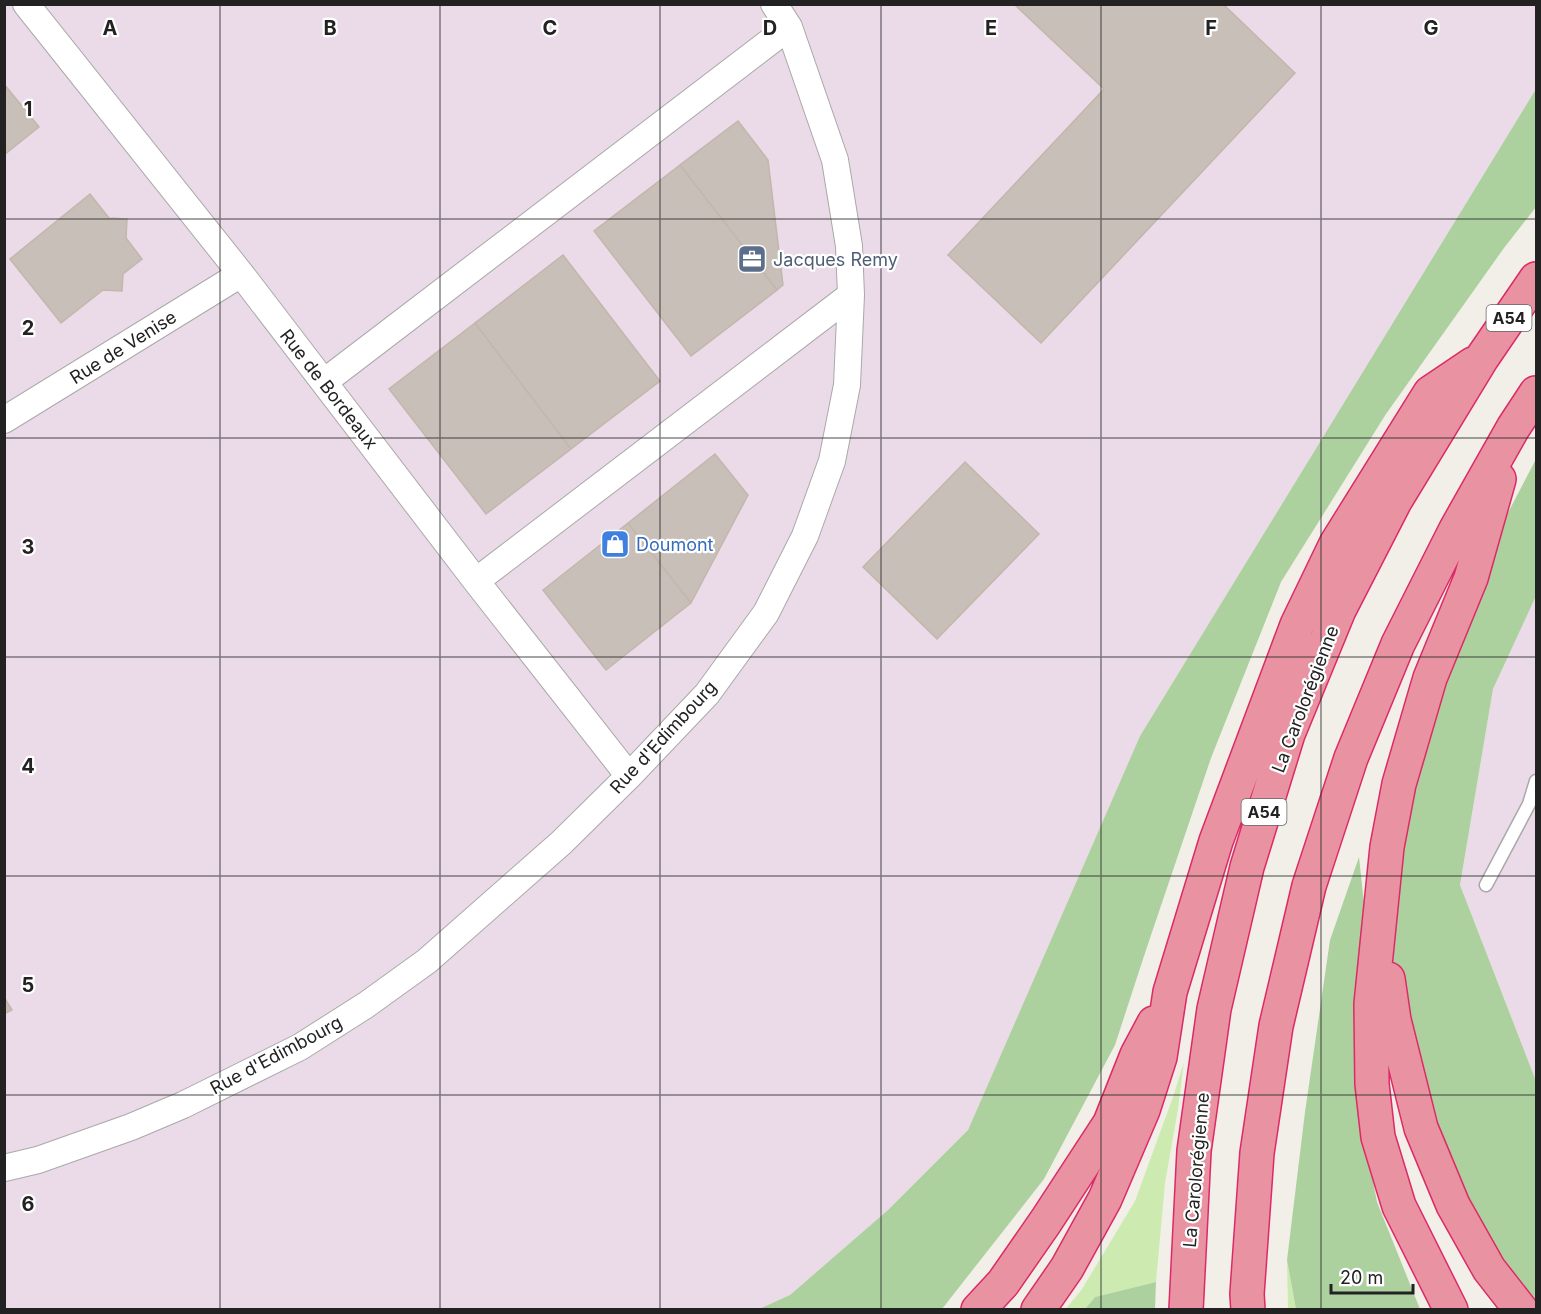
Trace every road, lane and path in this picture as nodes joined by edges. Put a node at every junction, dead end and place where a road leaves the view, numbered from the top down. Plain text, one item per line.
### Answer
1 (26, 4) edge
2 (774, 4) edge
3 (789, 27) junction
4 (241, 274) junction
5 (1536, 279) edge
6 (851, 295) junction
7 (1482, 358) junction
8 (324, 382) junction
9 (1536, 393) edge
10 (4, 420) edge
11 (1513, 428) junction
12 (476, 581) junction
13 (629, 776) junction
14 (1536, 782) edge
15 (1532, 806) edge
16 (1486, 885) dead end
17 (1380, 924) junction
18 (1170, 992) junction
19 (4, 1168) edge
20 (978, 1310) edge
21 (1038, 1310) edge
22 (1186, 1310) edge
23 (1248, 1310) edge
24 (1451, 1310) edge
25 (1521, 1310) edge

1 - 4 street, Rue de Bordeaux
2 - 3 street, Rue d'Edimbourg
3 - 6 street, Rue d'Edimbourg
3 - 8 street
4 - 8 street, Rue de Bordeaux
4 - 10 street, Rue de Venise
5 - 7 highway, La Carolorégienne / A54
6 - 12 street
6 - 13 street, Rue d'Edimbourg
7 - 18 highway
7 - 22 highway, La Carolorégienne / A54
8 - 12 street, Rue de Bordeaux
9 - 11 highway
11 - 17 highway
11 - 23 highway
12 - 13 street, Rue de Bordeaux
13 - 19 street, Rue d'Edimbourg
14 - 15 lane
15 - 16 lane
17 - 24 highway
17 - 25 highway
18 - 20 highway
18 - 21 highway

